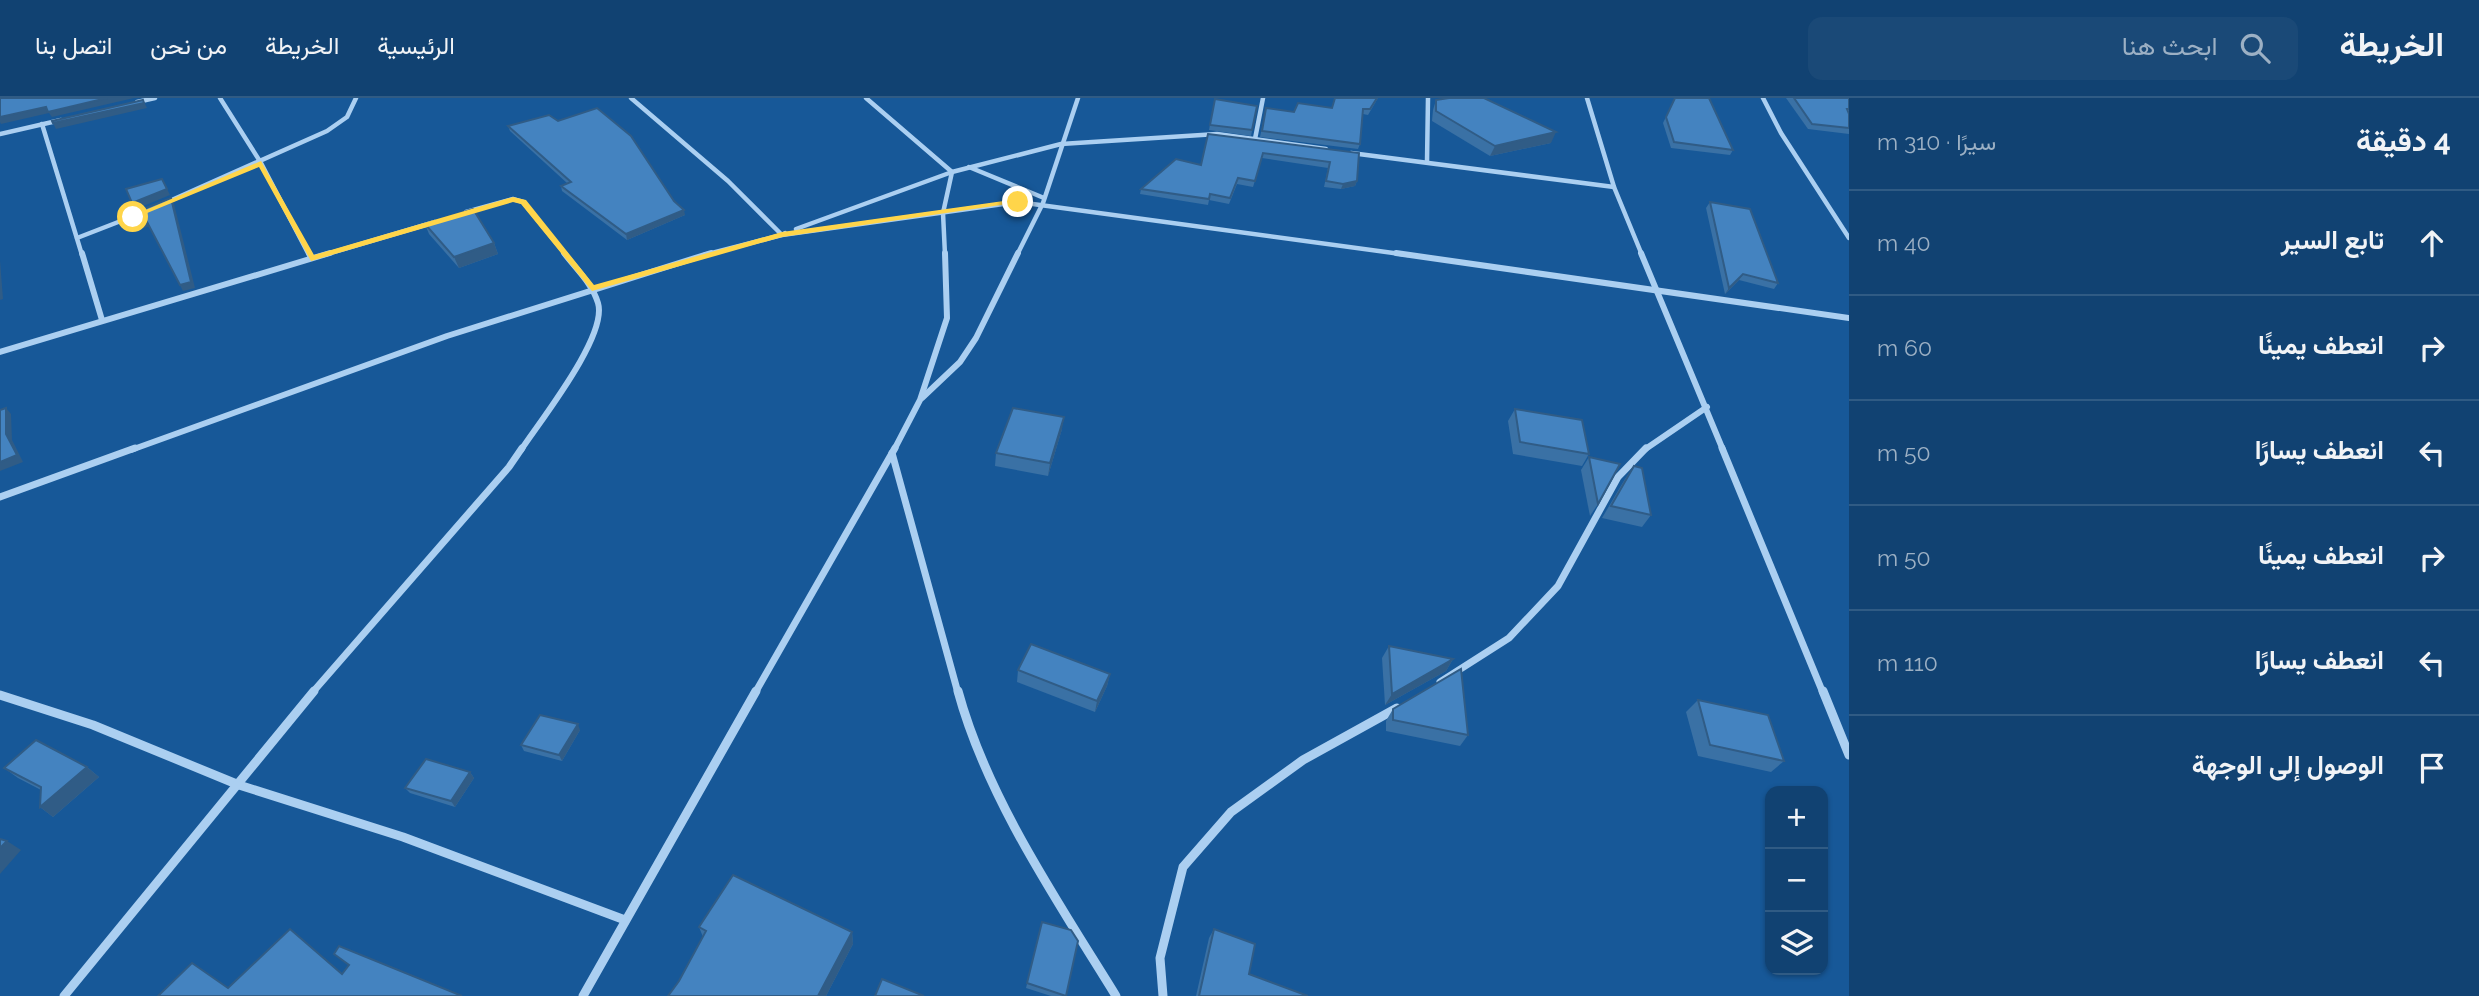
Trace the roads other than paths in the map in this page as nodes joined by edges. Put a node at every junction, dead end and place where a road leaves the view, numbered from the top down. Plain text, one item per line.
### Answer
1 (155, 98) edge
2 (220, 98) edge
3 (356, 98) edge
4 (631, 98) edge
5 (866, 98) edge
6 (1078, 98) edge
7 (1263, 98) edge
8 (1428, 98) edge
9 (1587, 98) edge
10 (1763, 98) edge
11 (130, 104) edge
12 (67, 118) edge
13 (42, 124) junction
14 (0, 134) edge
15 (1255, 139) junction
16 (1061, 144) junction
17 (1328, 150) edge
18 (1340, 151) edge
19 (1427, 162) junction
20 (261, 163) junction
21 (968, 167) junction
22 (952, 172) junction
23 (1614, 187) junction
24 (1043, 200) junction
25 (158, 206) edge
26 (145, 212) edge
27 (943, 213) junction
28 (459, 214) edge
29 (445, 218) edge
30 (782, 235) junction
31 (77, 238) junction
32 (1849, 239) edge
33 (311, 258) junction
34 (592, 288) junction
35 (1658, 291) junction
36 (1849, 318) edge
37 (102, 320) junction
38 (0, 352) edge
39 (920, 400) junction
40 (1707, 407) junction
41 (892, 453) junction
42 (0, 497) edge
43 (1427, 690) edge
44 (0, 695) edge
45 (1403, 705) edge
46 (1849, 755) edge
47 (239, 785) junction
48 (625, 920) junction
49 (64, 996) edge
50 (583, 996) edge
51 (1116, 996) edge
52 (1163, 996) edge

1 - 11 street
2 - 20 street
3 - 20 street
4 - 30 street
5 - 22 street
6 - 16 street
7 - 15 street
8 - 19 street
9 - 23 street
10 - 32 street
12 - 13 street
13 - 14 street
13 - 31 street
15 - 16 street
15 - 17 street
16 - 21 street
16 - 24 street
18 - 19 street
19 - 23 street
20 - 25 street
20 - 33 street
21 - 22 street
21 - 24 street
22 - 27 street
22 - 30 street
23 - 35 street
24 - 27 street
24 - 35 street
24 - 39 street
26 - 31 street
27 - 30 street
27 - 39 street
28 - 34 street
29 - 33 street
30 - 34 street
31 - 37 street
33 - 37 street
34 - 42 street
34 - 47 street
35 - 36 street
35 - 40 street
37 - 38 street
39 - 41 street
40 - 43 street
40 - 46 street
41 - 48 street
41 - 51 street
44 - 47 street
45 - 52 street
47 - 48 street
47 - 49 street
48 - 50 street

